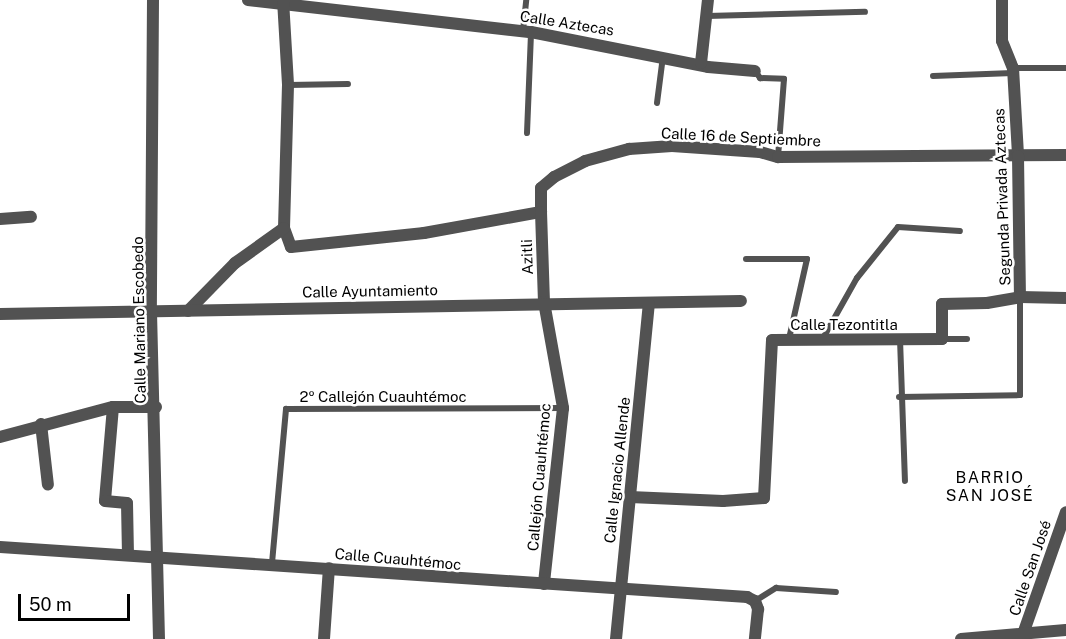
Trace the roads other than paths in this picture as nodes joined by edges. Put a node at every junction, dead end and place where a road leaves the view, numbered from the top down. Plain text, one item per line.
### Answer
1 (153, 0) edge
2 (248, 0) edge
3 (526, 0) edge
4 (708, 0) edge
5 (1002, 0) edge
6 (283, 2) edge
7 (865, 12) dead end
8 (706, 16) junction
9 (527, 31) junction
10 (663, 55) junction
11 (701, 63) junction
12 (1066, 68) edge
13 (1013, 70) junction
14 (755, 71) joint
15 (933, 76) dead end
16 (348, 84) dead end
17 (288, 85) junction
18 (657, 103) dead end
19 (527, 133) dead end
20 (1066, 155) edge
21 (1018, 156) junction
22 (778, 157) junction
23 (541, 212) junction
24 (31, 217) dead end
25 (0, 219) edge
26 (284, 228) junction
27 (960, 231) dead end
28 (746, 259) dead end
29 (1020, 297) junction
30 (1066, 298) edge
31 (741, 301) dead end
32 (544, 302) junction
33 (649, 304) junction
34 (188, 311) junction
35 (151, 312) junction
36 (0, 314) edge
37 (900, 339) junction
38 (942, 339) junction
39 (967, 339) dead end
40 (789, 340) junction
41 (822, 340) junction
42 (899, 397) junction
43 (113, 407) junction
44 (156, 407) junction
45 (563, 408) junction
46 (41, 424) junction
47 (0, 437) edge
48 (904, 482) dead end
49 (48, 485) dead end
50 (630, 497) junction
51 (1066, 512) edge
52 (0, 547) edge
53 (128, 554) junction
54 (159, 556) junction
55 (272, 563) junction
56 (329, 568) junction
57 (544, 584) junction
58 (619, 590) junction
59 (836, 592) dead end
60 (755, 601) junction
61 (1066, 630) edge
62 (1023, 634) junction
63 (159, 639) edge
64 (324, 639) edge
65 (616, 639) edge
66 (755, 639) edge
67 (963, 639) edge

1 - 35 street, Calle Mariano Escobedo
2 - 6 street, Calle Aztecas
3 - 9 lane
4 - 8 street
5 - 13 street, Segunda Privada Aztecas
6 - 9 street, Calle Aztecas
6 - 17 street
7 - 8 lane
8 - 11 street
9 - 10 street, Calle Aztecas
9 - 19 lane
10 - 11 street, Calle Aztecas
10 - 18 lane
11 - 14 street, Calle Aztecas
12 - 13 lane
13 - 15 lane
13 - 21 street, Segunda Privada Aztecas
14 - 22 lane, Calle Aztecas
16 - 17 lane
17 - 26 street
20 - 21 street, Calle 16 de Septiembre
21 - 22 street, Calle 16 de Septiembre
21 - 29 street, Segunda Privada Aztecas
22 - 23 street, Calle 16 de Septiembre
23 - 26 street
23 - 32 street, Azitli
24 - 25 street
26 - 34 street
27 - 41 lane
28 - 40 lane
29 - 30 street
29 - 38 street
29 - 42 lane, Segunda Privada Aztecas
31 - 33 street, Calle Ayuntamiento
32 - 33 street, Calle Ayuntamiento
32 - 34 street, Calle Ayuntamiento
32 - 45 street, Callejón Cuauhtémoc
33 - 50 street, Calle Ignacio Allende
34 - 35 street, Calle Ayuntamiento
35 - 36 street, Calle Ayuntamiento
35 - 44 street, Calle Mariano Escobedo
37 - 38 street, Calle Tezontitla
37 - 41 street, Calle Tezontitla
37 - 42 lane
38 - 39 lane
40 - 41 street, Calle Tezontitla
40 - 50 street, Calle Tezontitla
42 - 48 lane
43 - 44 street
43 - 46 street
43 - 53 street
44 - 54 street, Calle Mariano Escobedo
45 - 55 lane, 2º Callejón Cuauhtémoc
45 - 57 street, Callejón Cuauhtémoc
46 - 47 street
46 - 49 street
50 - 58 street, Calle Ignacio Allende
51 - 62 street, Calle San José
52 - 53 street, Calle Cuauhtémoc
53 - 54 street, Calle Cuauhtémoc
54 - 55 street, Calle Cuauhtémoc
54 - 63 street, Calle Mariano Escobedo
55 - 56 street, Calle Cuauhtémoc
56 - 57 street, Calle Cuauhtémoc
56 - 64 street
57 - 58 street, Calle Cuauhtémoc
58 - 60 street, Calle Cuauhtémoc
58 - 65 street, Calle Ignacio Allende
59 - 60 lane
60 - 66 street
61 - 62 street
62 - 67 street

